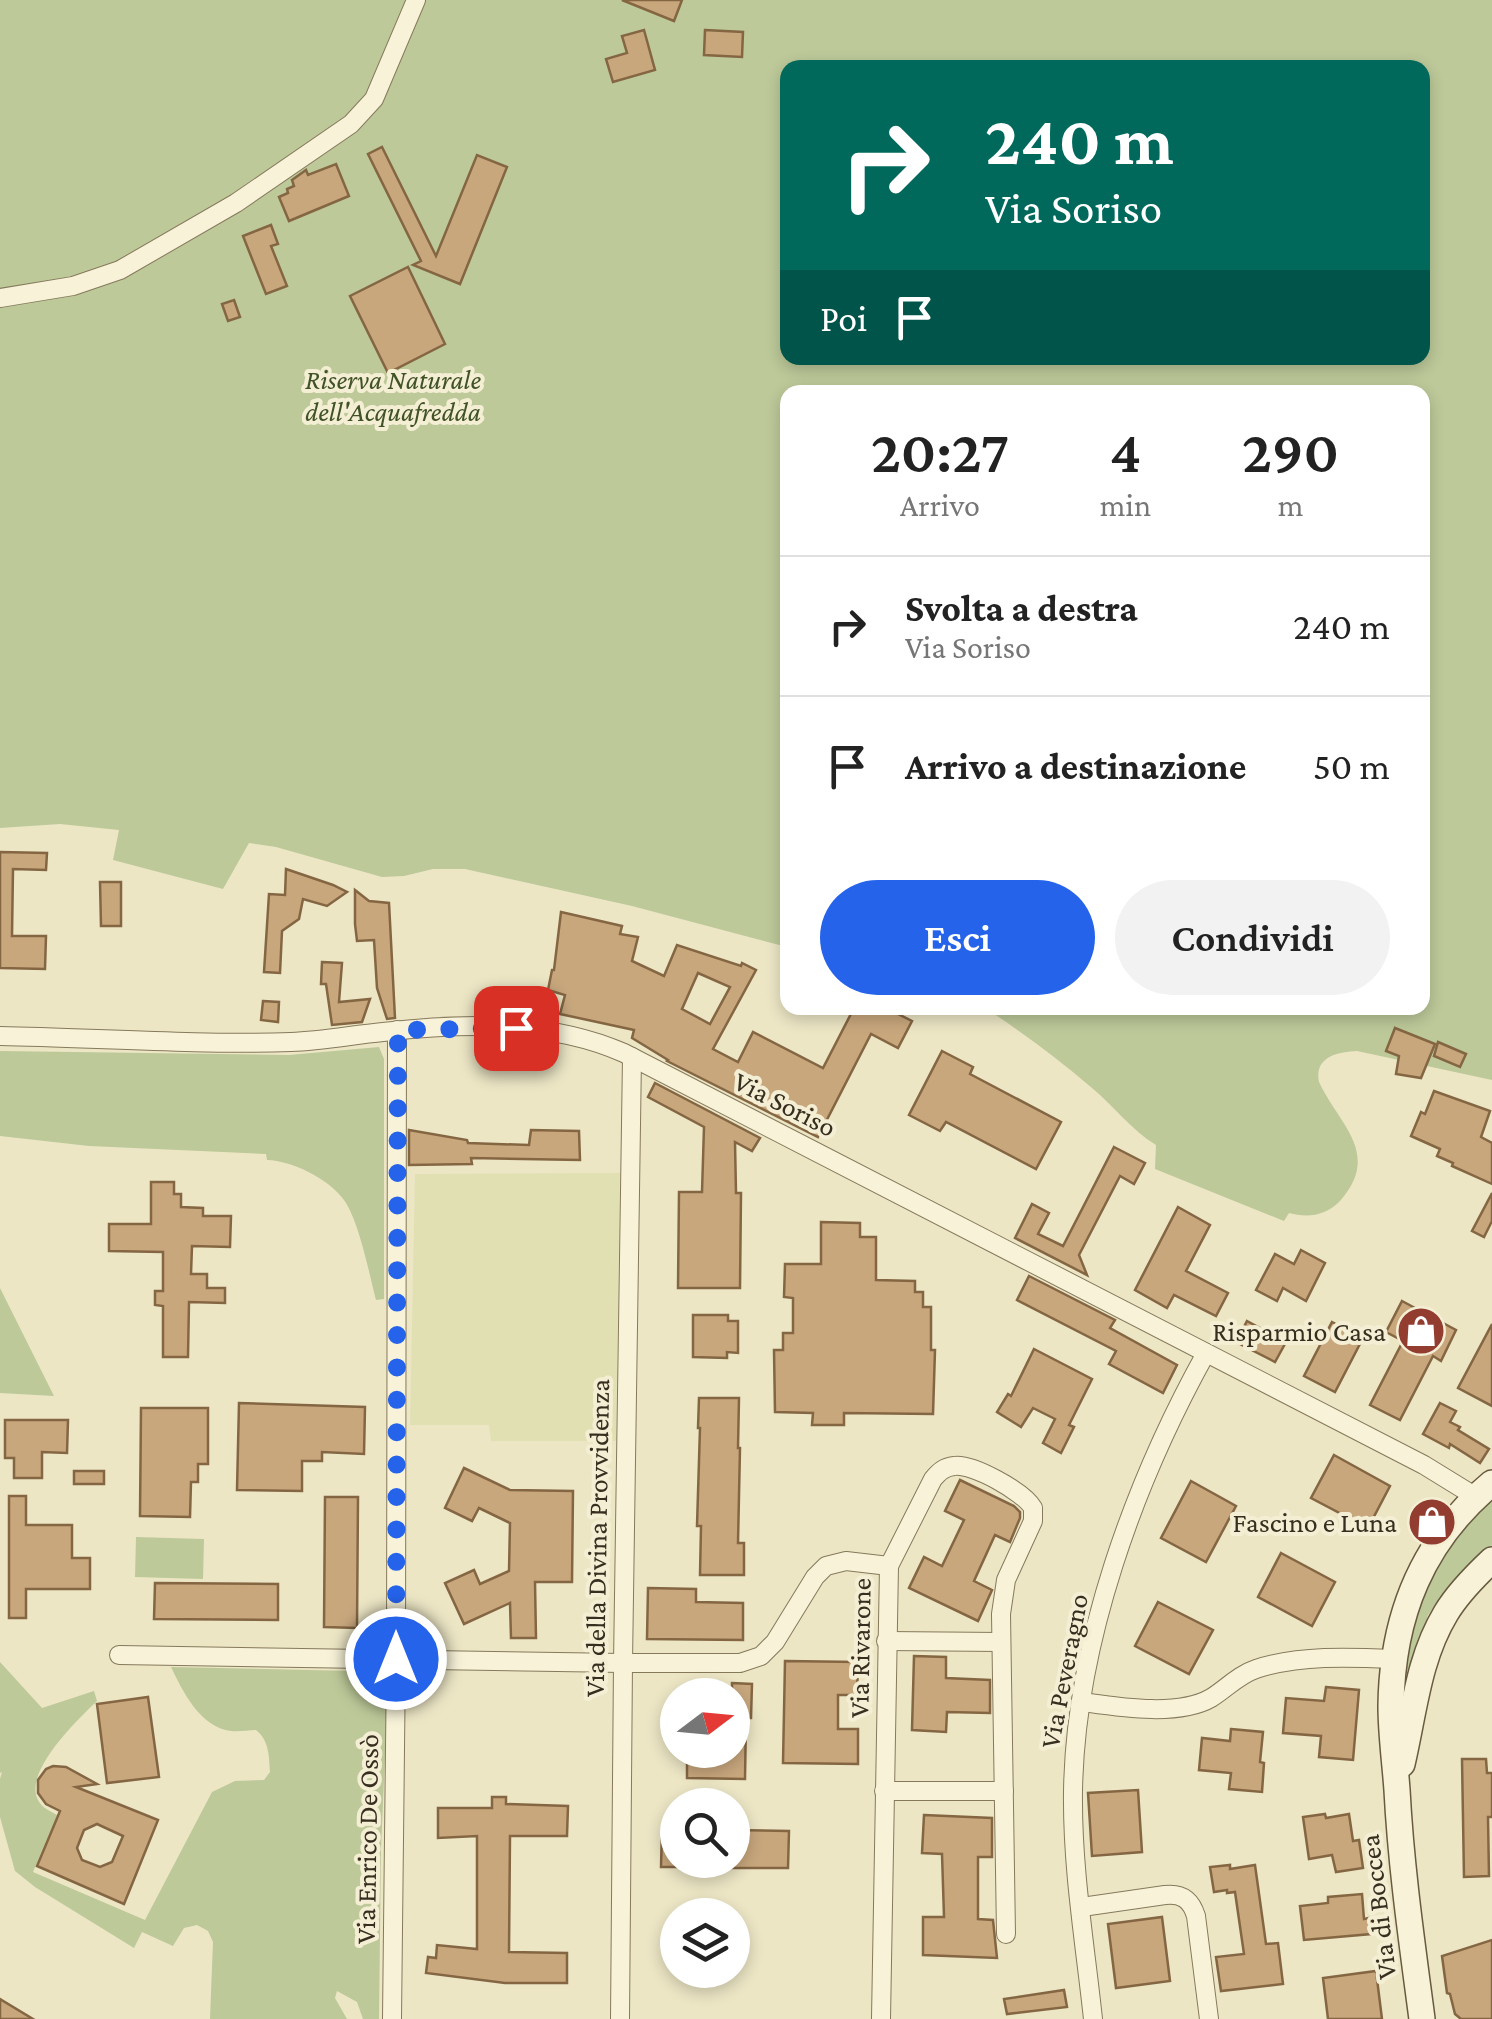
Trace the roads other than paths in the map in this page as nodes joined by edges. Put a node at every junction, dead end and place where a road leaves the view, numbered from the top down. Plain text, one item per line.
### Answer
1 (416, 0) edge
2 (0, 298) edge
3 (398, 1030) junction
4 (0, 1036) edge
5 (632, 1057) junction
6 (1206, 1352) junction
7 (1484, 1490) edge
8 (1492, 1560) edge
9 (889, 1566) junction
10 (886, 1641) junction
11 (1002, 1642) junction
12 (119, 1655) dead end
13 (396, 1659) junction
14 (1394, 1659) junction
15 (622, 1663) junction
16 (1082, 1702) junction
17 (1397, 1788) junction
18 (884, 1791) junction
19 (1004, 1792) junction
20 (1082, 1907) junction
21 (1006, 1934) dead end
22 (392, 2019) edge
23 (620, 2019) edge
24 (881, 2019) edge
25 (1093, 2019) edge
26 (1209, 2019) edge
27 (1422, 2019) edge

1 - 2 street
3 - 4 street, Via Soriso
3 - 5 street, Via Soriso
3 - 13 street, Via Enrico De Ossò
5 - 6 street, Via Soriso
5 - 15 street, Via della Divina Provvidenza
6 - 7 street, Via Soriso
6 - 16 street, Via Peveragno
7 - 14 main road, Via di Boccea
8 - 17 main road, Via di Boccea
9 - 10 street, Via Rivarone
9 - 11 street, Via Rivarone
9 - 15 street
10 - 11 street
10 - 18 street, Via Rivarone
11 - 19 street, Via Rivarone
12 - 13 street
13 - 15 street
13 - 22 street, Via Enrico De Ossò
14 - 16 street
14 - 17 main road, Via di Boccea
15 - 23 street, Via della Divina Provvidenza
16 - 20 street, Via Peveragno
17 - 27 main road, Via di Boccea
18 - 19 street
18 - 24 street, Via Rivarone
19 - 21 street, Via Rivarone
20 - 25 street, Via Peveragno
20 - 26 street

